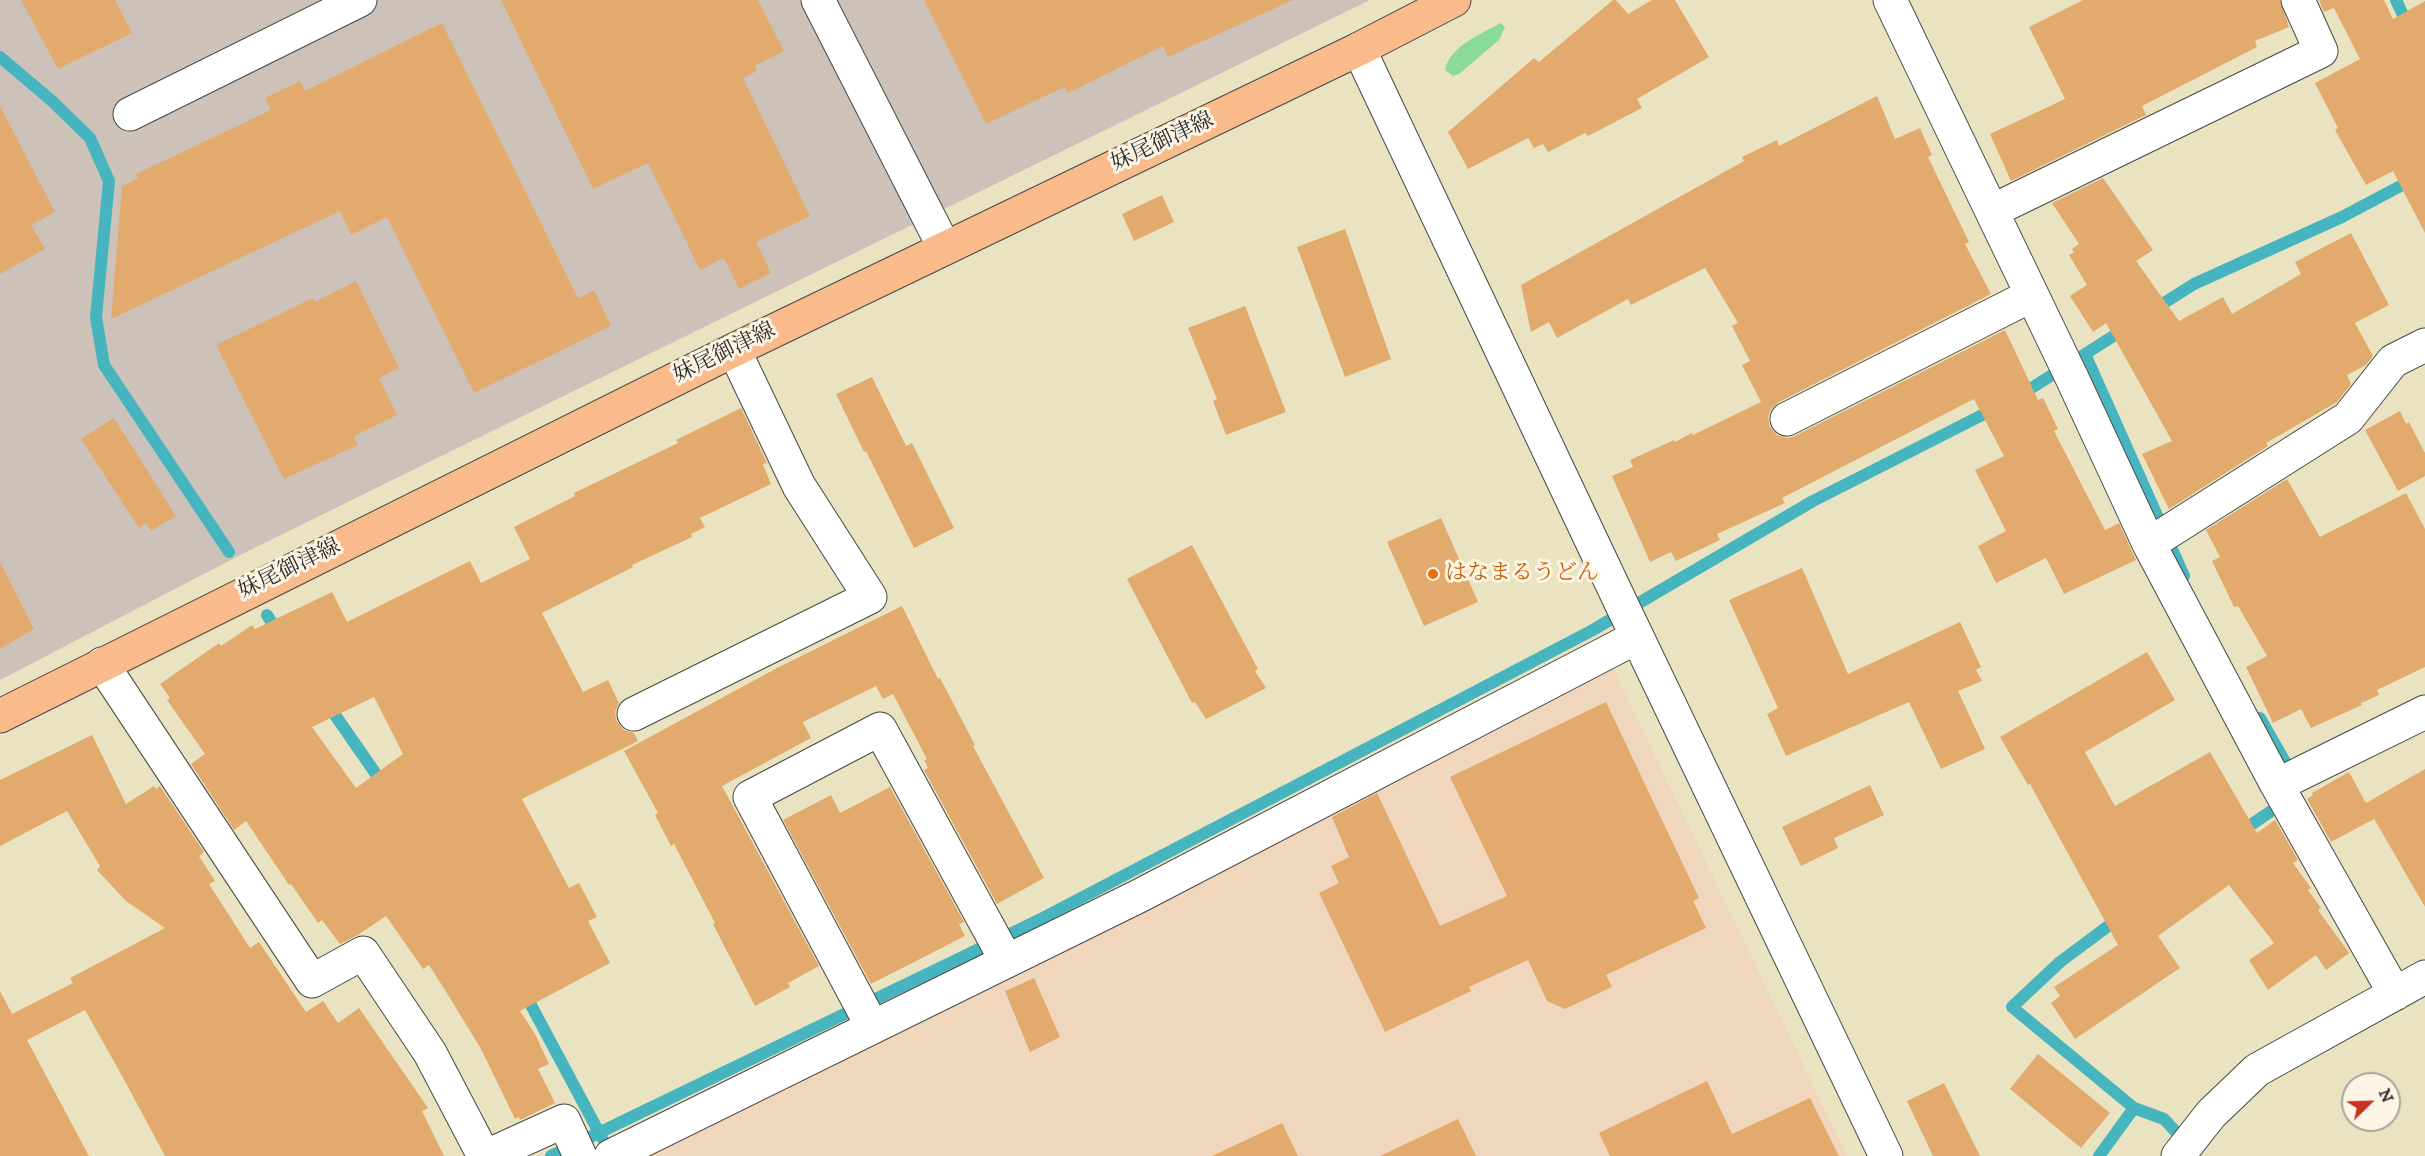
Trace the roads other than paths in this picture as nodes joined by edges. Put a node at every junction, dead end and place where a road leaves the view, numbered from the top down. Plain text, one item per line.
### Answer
1 (360, 0) edge
2 (818, 0) edge
3 (1454, 0) edge
4 (1890, 0) edge
5 (2298, 0) edge
6 (1359, 49) junction
7 (130, 114) dead end
8 (1992, 212) junction
9 (944, 247) junction
10 (2032, 295) junction
11 (2425, 345) edge
12 (734, 350) junction
13 (1787, 419) dead end
14 (2161, 536) junction
15 (1629, 620) junction
16 (102, 664) junction
17 (2425, 712) edge
18 (634, 714) dead end
19 (0, 716) edge
20 (2288, 788) junction
21 (998, 946) junction
22 (2425, 977) edge
23 (2395, 994) junction
24 (864, 1011) junction
25 (575, 1144) edge
26 (2184, 1148) edge
27 (617, 1153) edge
28 (486, 1156) edge
29 (1886, 1156) edge

1 - 7 street
2 - 9 street
3 - 6 main road, 妹尾御津線
4 - 8 street
5 - 8 street
6 - 9 main road, 妹尾御津線
6 - 15 street
8 - 10 street
9 - 12 main road, 妹尾御津線
10 - 13 street
10 - 14 street
11 - 14 street
12 - 16 main road, 妹尾御津線
12 - 18 street
14 - 20 street
15 - 21 street
15 - 29 street
16 - 19 main road, 妹尾御津線
16 - 28 street
17 - 20 street
20 - 23 street
21 - 24 street
21 - 24 street
22 - 23 street
23 - 26 street
24 - 27 street
25 - 28 street

